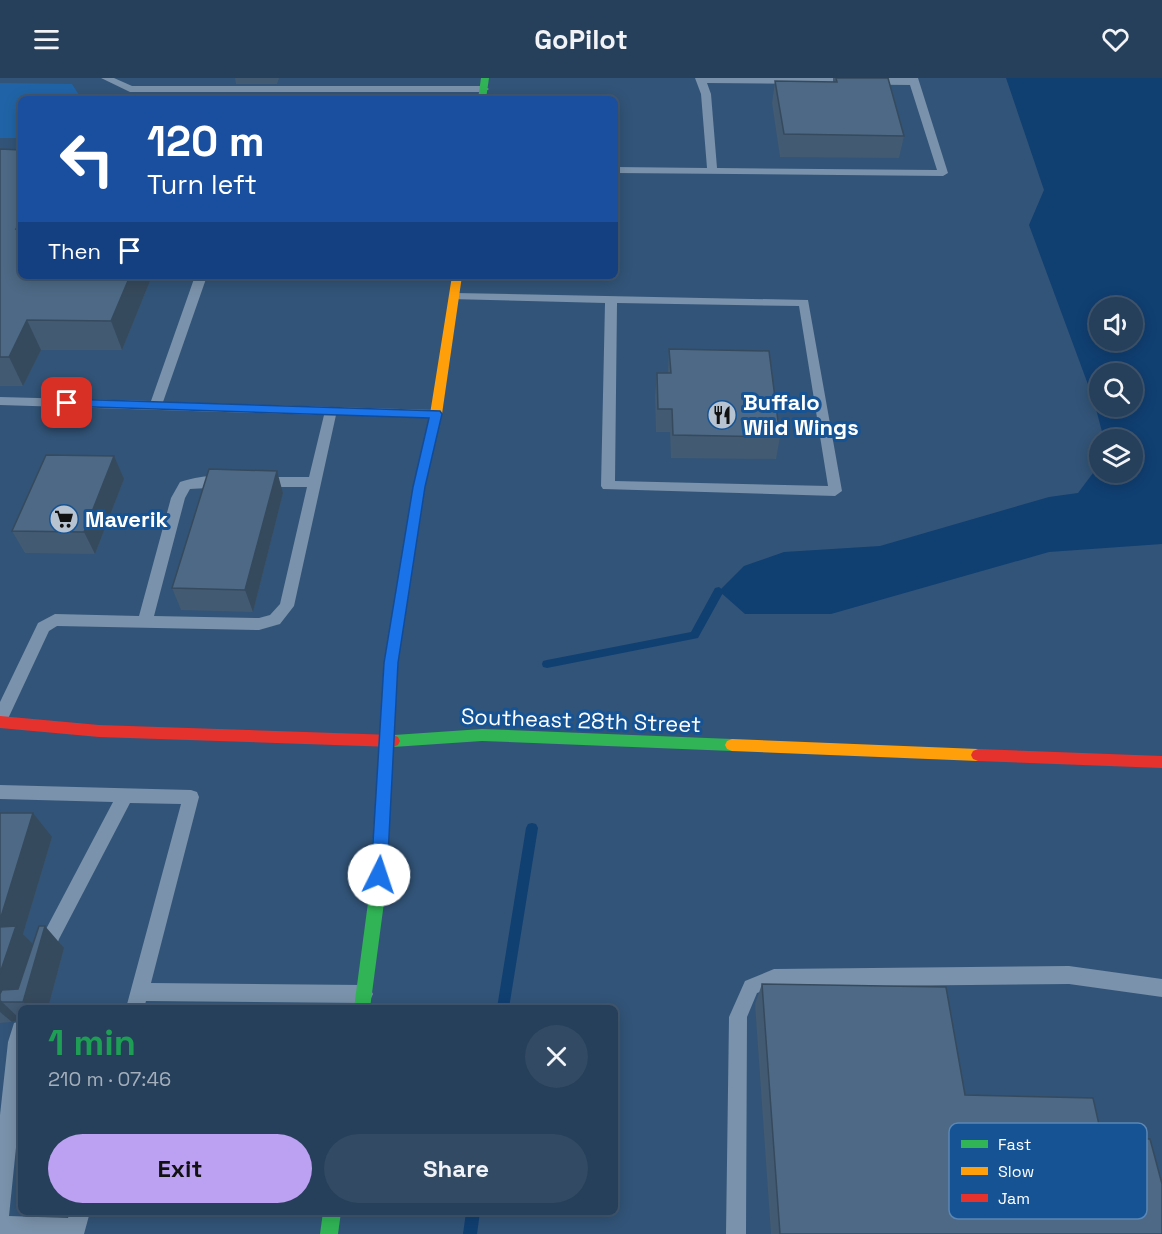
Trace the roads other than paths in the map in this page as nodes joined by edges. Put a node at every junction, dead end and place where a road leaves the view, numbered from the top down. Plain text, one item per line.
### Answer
1 (106, 78) edge
2 (358, 78) edge
3 (700, 79) edge
4 (914, 80) edge
5 (355, 89) junction
6 (484, 89) edge
7 (618, 170) edge
8 (712, 171) junction
9 (200, 279) edge
10 (457, 279) edge
11 (454, 297) junction
12 (611, 300) junction
13 (0, 401) edge
14 (156, 405) junction
15 (331, 410) junction
16 (436, 414) junction
17 (315, 482) junction
18 (145, 621) junction
19 (0, 718) edge
20 (0, 722) edge
21 (386, 741) junction
22 (1162, 762) edge
23 (0, 792) edge
24 (125, 795) junction
25 (41, 968) edge
26 (1162, 988) edge
27 (137, 1000) edge
28 (363, 1001) edge
29 (18, 1039) edge
30 (0, 1212) edge
31 (79, 1215) edge
32 (332, 1215) edge
33 (0, 1226) edge
34 (329, 1234) edge
35 (736, 1234) edge

1 - 5 lane
2 - 5 lane
3 - 4 lane
3 - 8 lane
4 - 8 lane
5 - 6 lane
7 - 8 lane
9 - 14 lane
10 - 11 main road
11 - 12 lane
11 - 16 main road
12 - 12 lane
13 - 14 lane
14 - 15 lane
15 - 16 lane
15 - 17 lane
16 - 21 main road
17 - 18 lane
17 - 18 lane
18 - 19 lane
20 - 21 main road, Southeast 28th Street
21 - 22 main road, Southeast 28th Street
21 - 28 main road
23 - 24 lane
24 - 25 lane
24 - 27 lane
26 - 35 lane
27 - 28 lane
29 - 30 lane
31 - 33 lane
32 - 34 main road

